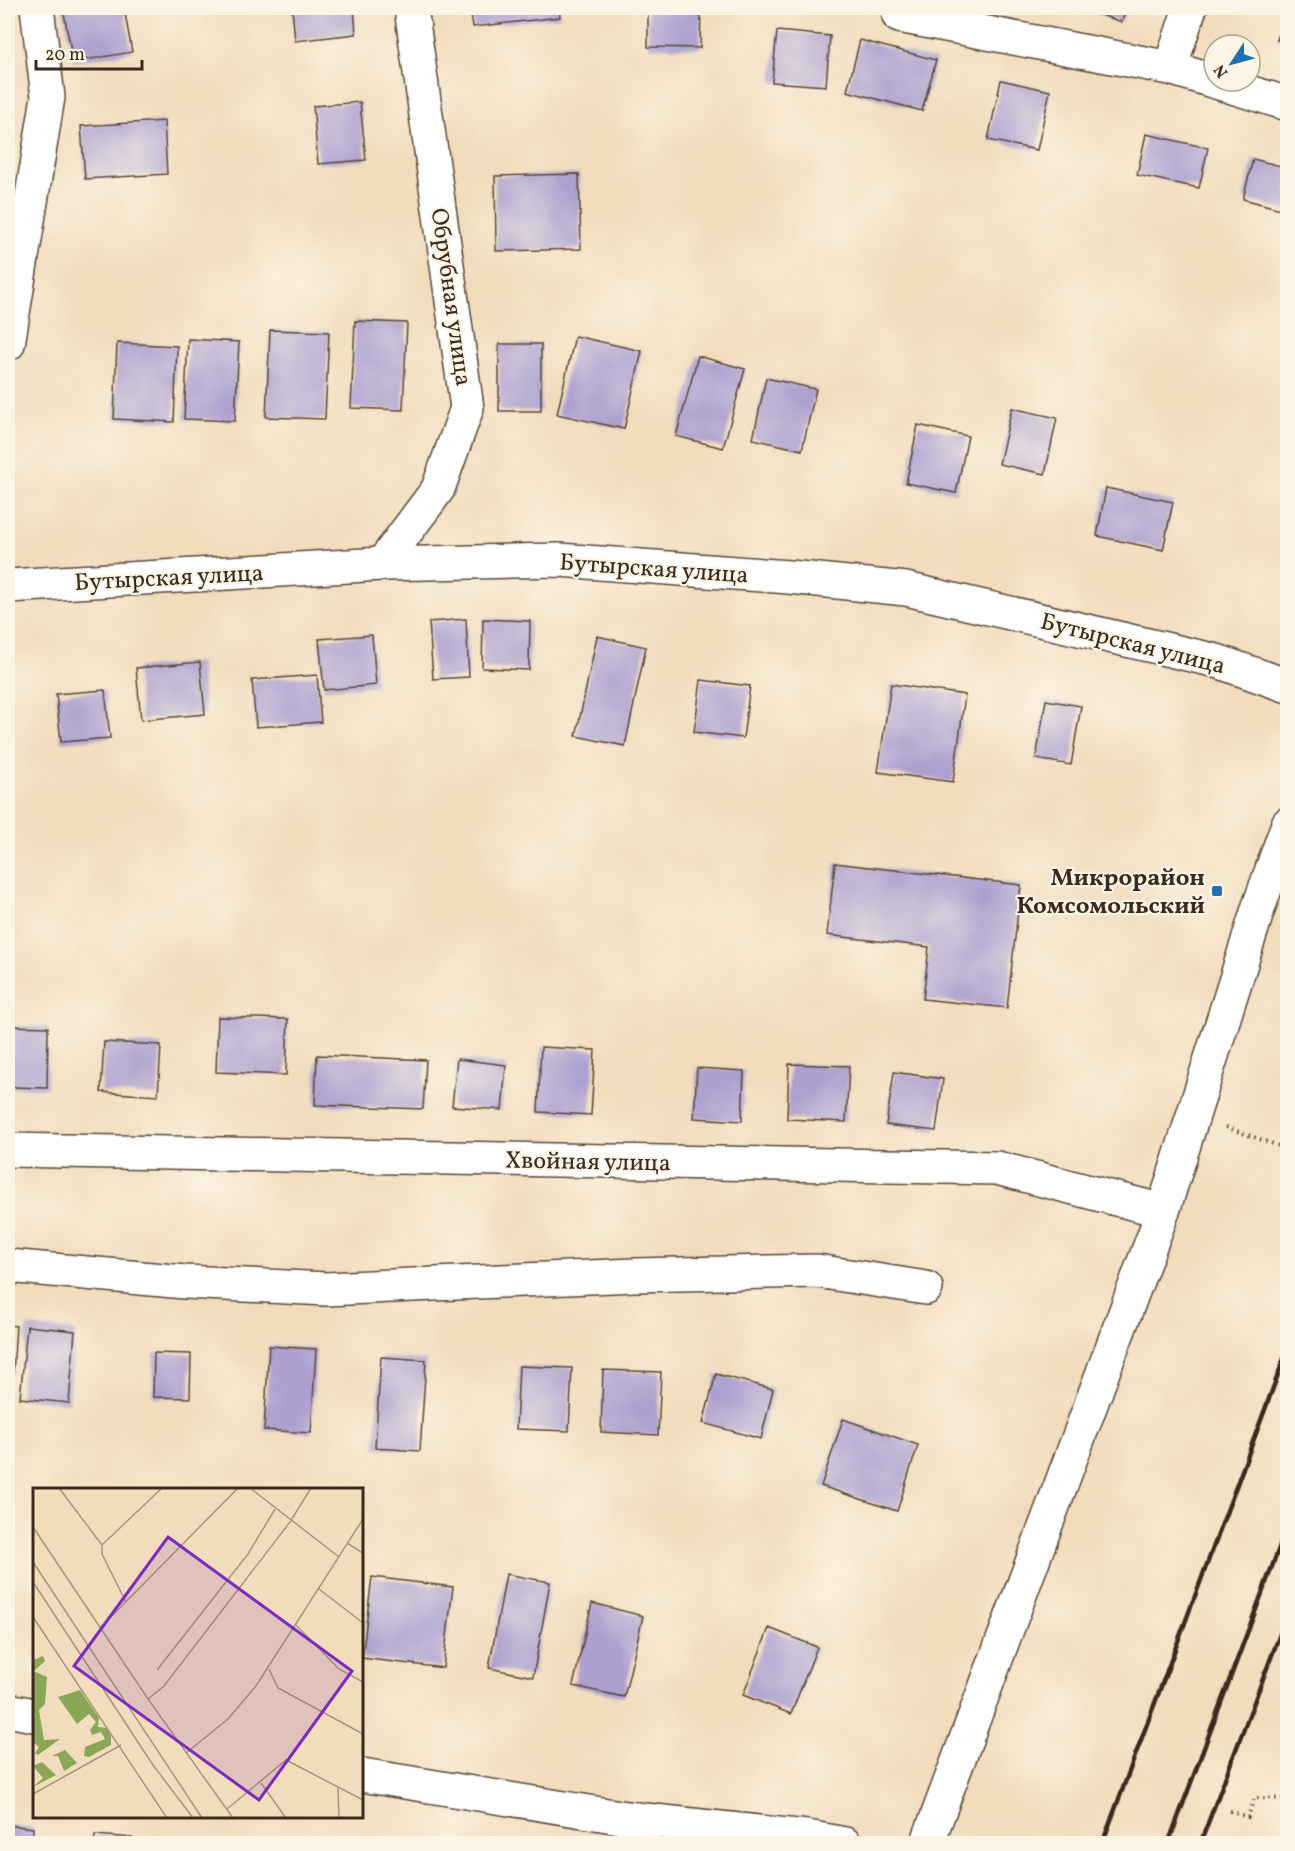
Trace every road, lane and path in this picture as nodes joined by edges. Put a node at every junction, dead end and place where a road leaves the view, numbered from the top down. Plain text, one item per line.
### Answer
1 (37, 8) edge
2 (411, 8) edge
3 (1190, 8) edge
4 (899, 12) edge
5 (1170, 68) junction
6 (1287, 104) edge
7 (8, 344) edge
8 (382, 564) junction
9 (8, 586) edge
10 (1287, 686) edge
11 (1287, 824) edge
12 (1218, 1125) dead end
13 (1287, 1149) edge
14 (8, 1150) edge
15 (1163, 1211) junction
16 (8, 1266) edge
17 (926, 1287) dead end
18 (8, 1710) edge
19 (33, 1715) edge
20 (363, 1775) edge
21 (1287, 1799) edge
22 (1230, 1810) dead end
23 (620, 1831) edge
24 (845, 1844) edge
25 (927, 1844) edge

1 - 7 street
2 - 8 street, Обрубная улица
3 - 5 street
4 - 5 street
5 - 6 street
8 - 9 street, Бутырская улица
8 - 10 street, Бутырская улица
11 - 15 street
12 - 13 path
14 - 15 street, Хвойная улица
15 - 25 street
16 - 17 street
18 - 19 street
20 - 23 street
21 - 22 path
23 - 24 street

